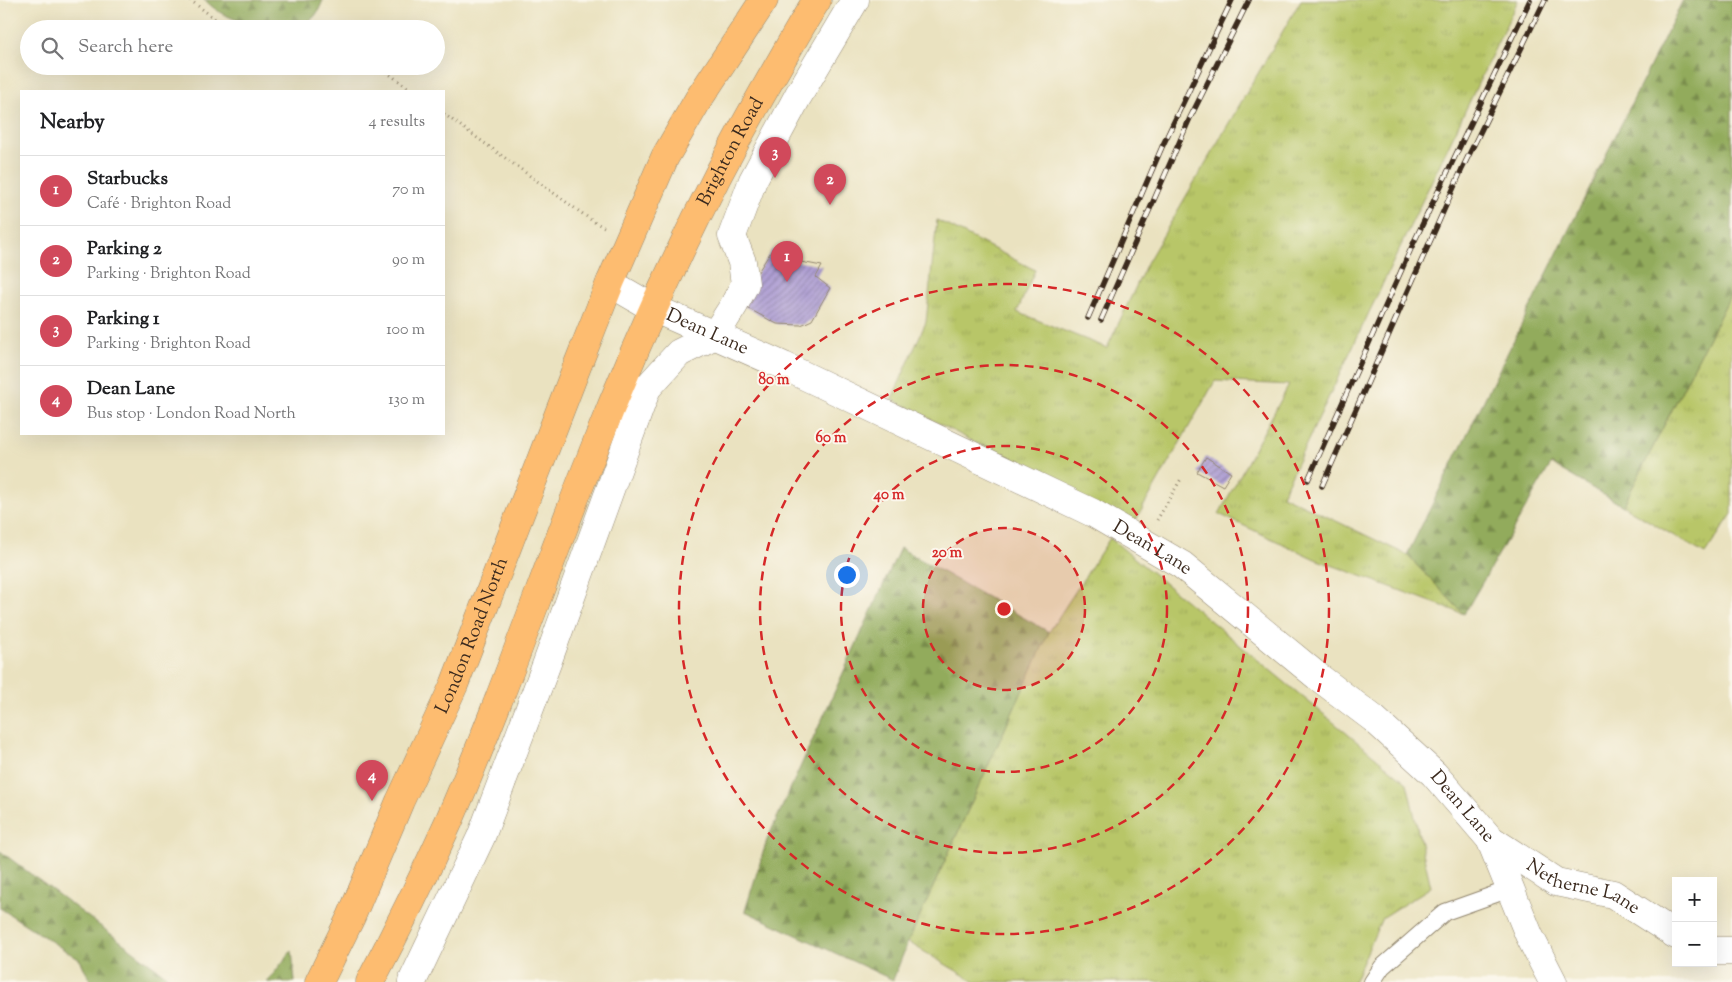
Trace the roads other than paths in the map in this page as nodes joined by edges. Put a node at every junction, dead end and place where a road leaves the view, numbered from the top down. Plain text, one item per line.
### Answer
1 (764, 0) edge
2 (817, 0) edge
3 (855, 0) edge
4 (763, 92) junction
5 (792, 106) junction
6 (610, 283) junction
7 (653, 308) junction
8 (715, 335) junction
9 (647, 388) junction
10 (609, 413) junction
11 (1490, 839) junction
12 (1510, 889) junction
13 (1672, 932) edge
14 (1732, 951) edge
15 (1717, 952) edge
16 (319, 982) edge
17 (370, 982) edge
18 (412, 982) edge
19 (1372, 982) edge
20 (1553, 982) edge

1 - 6 highway
2 - 4 highway, Brighton Road
3 - 5 street, Brighton Road
4 - 5 street
4 - 7 highway, Brighton Road
5 - 8 street, Brighton Road
6 - 7 street, Dean Lane
6 - 16 highway, London Road North
7 - 8 street, Dean Lane
7 - 10 highway
8 - 9 street
8 - 11 street, Dean Lane
9 - 10 street
9 - 18 street
10 - 17 highway
11 - 12 street, Dean Lane
11 - 13 street, Netherne Lane
12 - 19 lane
12 - 20 street, Dean Lane
14 - 15 street

